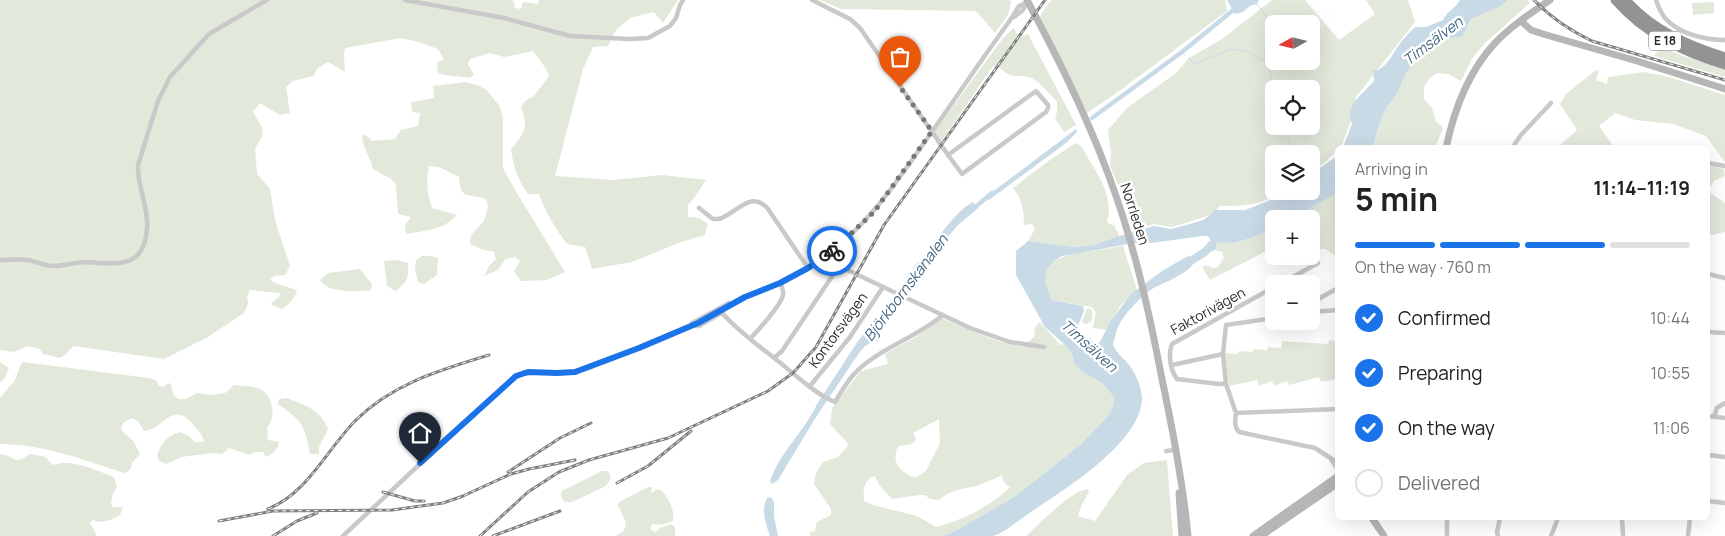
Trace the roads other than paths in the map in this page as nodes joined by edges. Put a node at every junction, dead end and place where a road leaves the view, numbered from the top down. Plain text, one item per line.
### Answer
1 (267, 0) edge
2 (405, 0) edge
3 (683, 0) edge
4 (812, 0) edge
5 (1550, 0) edge
6 (1615, 0) edge
7 (1626, 0) edge
8 (1656, 0) edge
9 (1028, 1) edge
10 (1520, 21) junction
11 (1725, 40) edge
12 (1725, 57) edge
13 (1725, 65) edge
14 (1725, 90) edge
15 (1551, 102) dead end
16 (932, 131) junction
17 (1447, 145) edge
18 (1514, 145) edge
19 (948, 156) junction
20 (1710, 163) edge
21 (1725, 166) edge
22 (699, 208) dead end
23 (830, 253) junction
24 (0, 260) edge
25 (1314, 265) edge
26 (839, 266) junction
27 (808, 268) junction
28 (1710, 274) edge
29 (1296, 275) edge
30 (1725, 278) edge
31 (780, 283) junction
32 (883, 287) junction
33 (1335, 290) edge
34 (1265, 292) edge
35 (754, 293) junction
36 (1320, 298) edge
37 (1335, 310) edge
38 (1320, 311) edge
39 (722, 312) junction
40 (943, 315) junction
41 (710, 316) junction
42 (1222, 316) junction
43 (1265, 319) edge
44 (1226, 325) junction
45 (1710, 332) edge
46 (1725, 333) edge
47 (750, 339) junction
48 (1044, 347) dead end
49 (1222, 354) junction
50 (774, 358) junction
51 (1172, 365) junction
52 (1226, 384) junction
53 (810, 386) junction
54 (1725, 403) edge
55 (1335, 409) edge
56 (1236, 413) junction
57 (1710, 416) edge
58 (1714, 417) junction
59 (1725, 418) edge
60 (1176, 450) junction
61 (1166, 451) dead end
62 (1710, 455) edge
63 (1725, 456) edge
64 (1331, 458) junction
65 (1335, 460) edge
66 (1335, 465) edge
67 (1335, 478) edge
68 (1335, 485) edge
69 (1710, 501) edge
70 (1725, 503) edge
71 (1373, 520) edge
72 (1447, 520) edge
73 (1500, 520) edge
74 (1557, 520) edge
75 (1622, 520) edge
76 (1690, 520) edge
77 (343, 536) edge
78 (1182, 536) edge
79 (1188, 536) edge
80 (1253, 536) edge
81 (1261, 536) edge
82 (1384, 536) edge
83 (1447, 536) edge
84 (1498, 536) edge
85 (1552, 536) edge
86 (1623, 536) edge
87 (1688, 536) edge

1 - 24 street
2 - 3 street
4 - 16 street
5 - 10 street
6 - 13 highway, E 18
7 - 12 highway, E 18
8 - 11 street
9 - 16 street
9 - 60 street, Norrleden
10 - 14 street
10 - 17 street
15 - 18 street
16 - 19 street
16 - 23 street
19 - 19 street
20 - 21 street
22 - 27 street
23 - 26 street
23 - 27 street
25 - 29 street
26 - 32 street
26 - 50 street
27 - 31 street
28 - 30 street
31 - 35 street
31 - 47 street
32 - 40 street
32 - 53 street, Kontorsvägen
33 - 36 street
34 - 42 street, Faktorivägen
35 - 39 street
35 - 41 street
37 - 38 street
39 - 41 street
39 - 47 street, Kontorsvägen
40 - 48 street
40 - 53 street, Kontorsvägen
41 - 77 street
42 - 44 street
42 - 51 street, Faktorivägen
43 - 44 street
44 - 49 street
45 - 46 street
47 - 50 street, Kontorsvägen
49 - 51 street
49 - 52 street
50 - 53 street, Kontorsvägen
51 - 52 street
52 - 56 street
54 - 58 street
55 - 56 street
56 - 64 street
57 - 58 street
58 - 59 street
60 - 61 street
60 - 78 street, Norrleden
60 - 79 street, Norrleden
62 - 63 street
64 - 65 street
64 - 66 street
67 - 80 street
68 - 81 street
69 - 70 street
71 - 82 street
72 - 83 street
73 - 84 street
74 - 85 street
75 - 86 street
76 - 87 street

